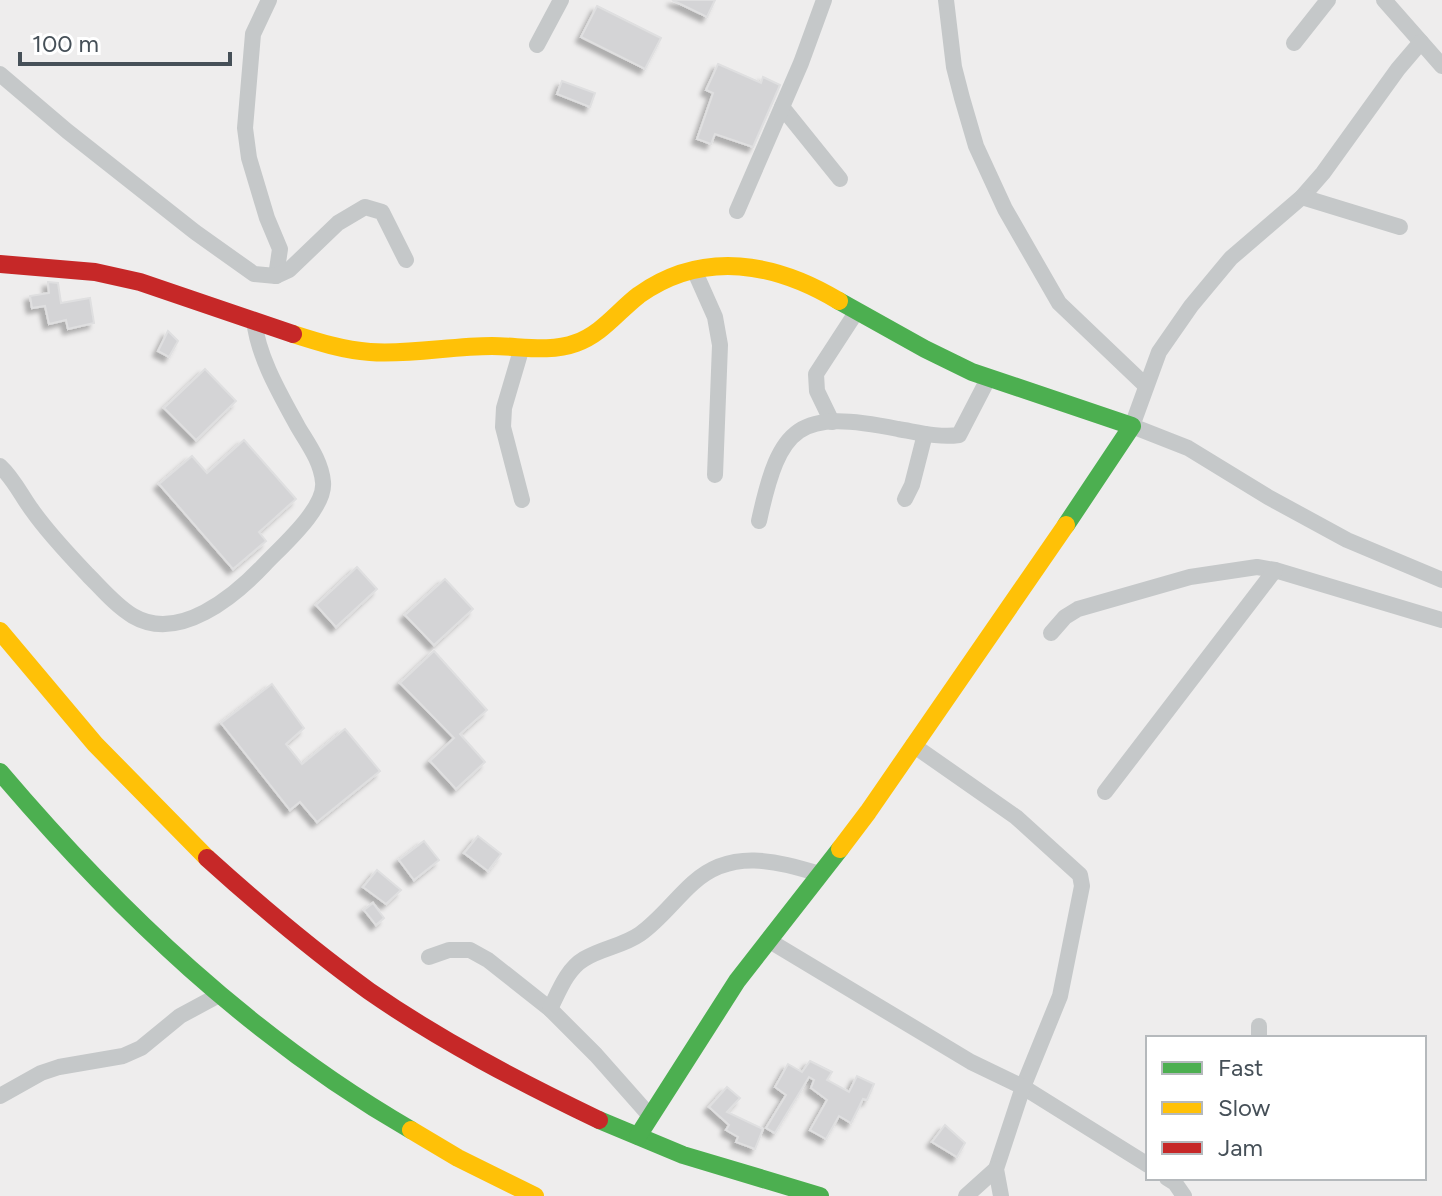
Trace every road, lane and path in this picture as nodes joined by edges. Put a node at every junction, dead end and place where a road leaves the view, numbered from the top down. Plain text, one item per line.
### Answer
1 (269, 0) edge
2 (561, 0) edge
3 (824, 0) edge
4 (946, 0) edge
5 (1328, 0) edge
6 (1384, 0) edge
7 (1421, 42) junction
8 (1294, 43) dead end
9 (537, 45) dead end
10 (1442, 66) edge
11 (0, 74) edge
12 (782, 107) junction
13 (840, 179) dead end
14 (1302, 197) junction
15 (737, 211) dead end
16 (1400, 227) dead end
17 (406, 260) dead end
18 (0, 264) edge
19 (695, 272) junction
20 (276, 276) junction
21 (857, 311) junction
22 (254, 320) junction
23 (522, 347) junction
24 (988, 379) junction
25 (1145, 385) junction
26 (832, 422) junction
27 (1132, 426) junction
28 (925, 434) junction
29 (0, 466) edge
30 (715, 475) dead end
31 (905, 499) dead end
32 (522, 500) dead end
33 (759, 521) dead end
34 (1275, 570) junction
35 (1442, 580) edge
36 (1442, 620) edge
37 (0, 631) edge
38 (1051, 633) dead end
39 (913, 745) junction
40 (0, 772) edge
41 (1105, 792) dead end
42 (820, 874) junction
43 (768, 940) junction
44 (429, 957) dead end
45 (219, 995) junction
46 (550, 1009) junction
47 (1023, 1087) junction
48 (0, 1096) edge
49 (650, 1116) junction
50 (638, 1136) junction
51 (1146, 1164) edge
52 (996, 1169) junction
53 (535, 1196) edge
54 (820, 1196) edge
55 (966, 1196) edge
56 (1001, 1196) edge

1 - 20 street
2 - 9 street
3 - 12 street
4 - 25 street
5 - 8 street
6 - 7 street
7 - 10 street
7 - 14 street
11 - 20 street
12 - 13 street
12 - 15 street
14 - 16 street
14 - 25 street
17 - 20 street
18 - 22 main road
19 - 21 main road
19 - 23 main road
19 - 30 street
21 - 24 main road
21 - 26 street
22 - 23 main road
22 - 29 street
23 - 32 street
24 - 27 main road
24 - 28 street
25 - 27 street
26 - 28 street
26 - 33 street
27 - 35 street
27 - 39 main road
28 - 31 street
34 - 36 street
34 - 38 street
34 - 41 street
37 - 50 main road
39 - 42 main road
39 - 47 street
40 - 45 main road
42 - 43 main road
42 - 46 street
43 - 47 street
43 - 49 main road
44 - 46 street
45 - 48 street
45 - 53 main road
46 - 49 street
47 - 51 street
47 - 52 street
49 - 50 main road
50 - 54 main road
52 - 55 street
52 - 56 street

